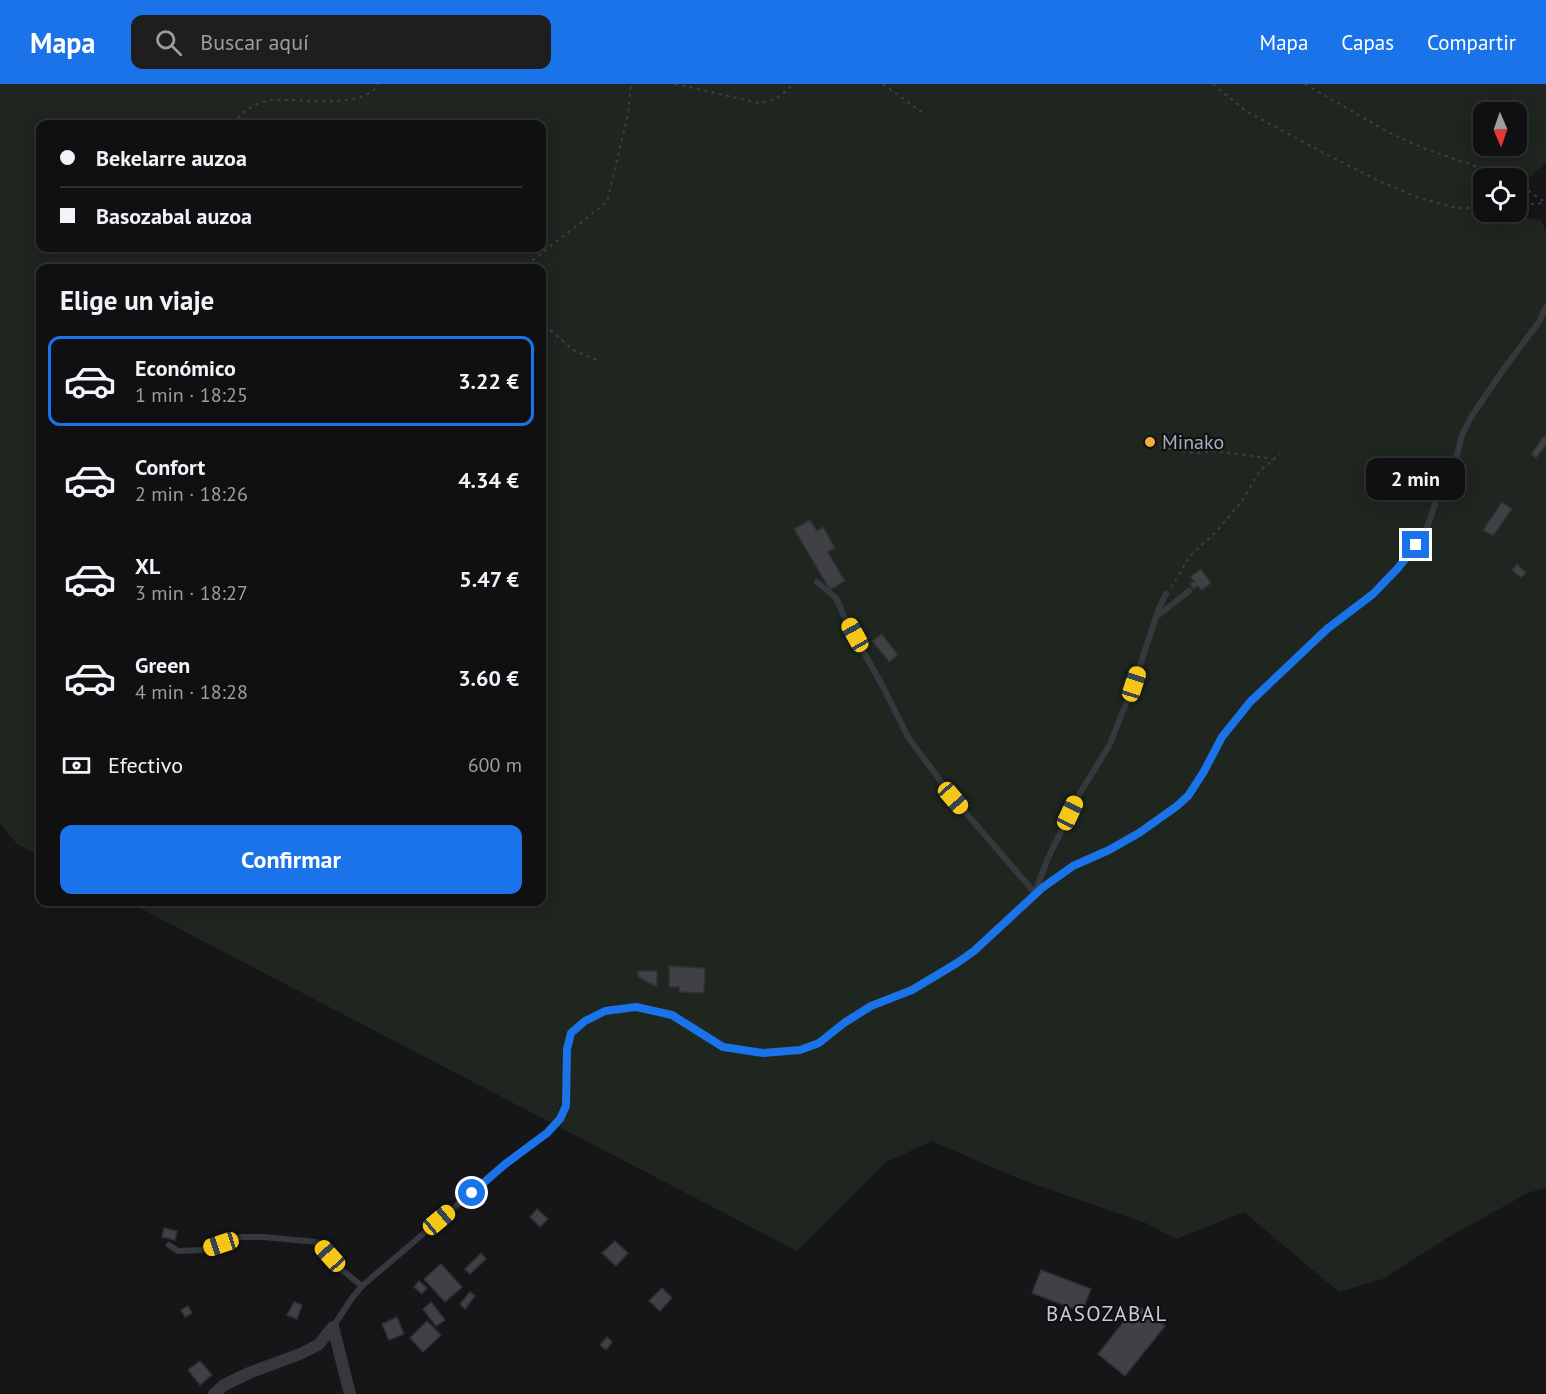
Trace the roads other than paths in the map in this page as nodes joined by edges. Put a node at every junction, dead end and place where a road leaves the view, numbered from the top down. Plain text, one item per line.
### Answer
1 (1546, 307) edge
2 (817, 582) dead end
3 (1189, 591) dead end
4 (1166, 594) road end
5 (1156, 617) junction
6 (1035, 893) junction
7 (169, 1245) dead end
8 (362, 1286) junction
9 (333, 1327) junction
10 (214, 1394) edge
11 (350, 1394) edge

1 - 6 lane
2 - 6 lane
3 - 5 lane
4 - 5 lane
5 - 6 lane
6 - 8 lane
7 - 8 lane
8 - 9 lane
9 - 10 street
9 - 11 street

